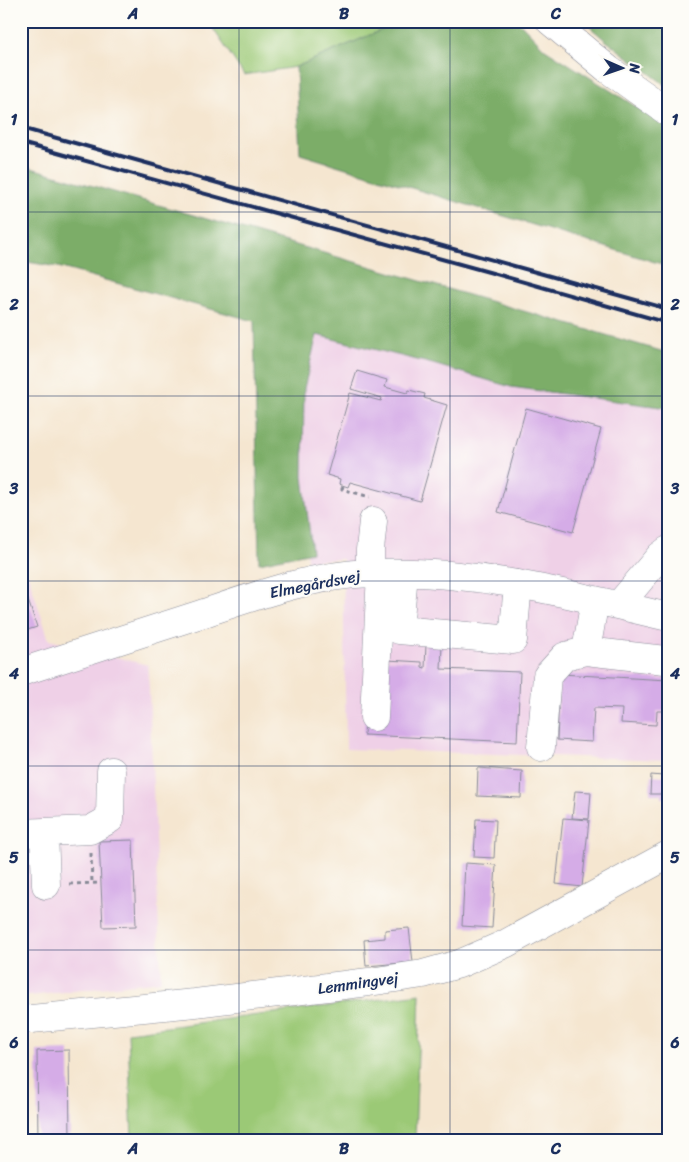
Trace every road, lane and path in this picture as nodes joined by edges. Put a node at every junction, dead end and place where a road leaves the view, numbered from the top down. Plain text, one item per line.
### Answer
1 (550, 21) edge
2 (668, 112) edge
3 (373, 521) dead end
4 (668, 550) edge
5 (385, 573) junction
6 (518, 584) junction
7 (607, 603) junction
8 (668, 617) edge
9 (586, 652) junction
10 (664, 660) dead end
11 (21, 672) edge
12 (374, 717) dead end
13 (540, 747) dead end
14 (111, 771) dead end
15 (90, 830) junction
16 (33, 833) edge
17 (668, 855) edge
18 (92, 884) junction
19 (100, 884) dead end
20 (46, 885) joint
21 (21, 1020) edge

1 - 2 street
3 - 5 street
4 - 7 street
5 - 6 street, Elmegårdsvej
5 - 6 street
5 - 11 street, Elmegårdsvej
5 - 12 street
6 - 7 street, Elmegårdsvej
7 - 8 street, Elmegårdsvej
7 - 9 street
9 - 10 street
9 - 13 street
14 - 15 street
15 - 16 street
15 - 18 path
16 - 20 street
17 - 21 street, Lemmingvej
18 - 19 path
18 - 20 path

